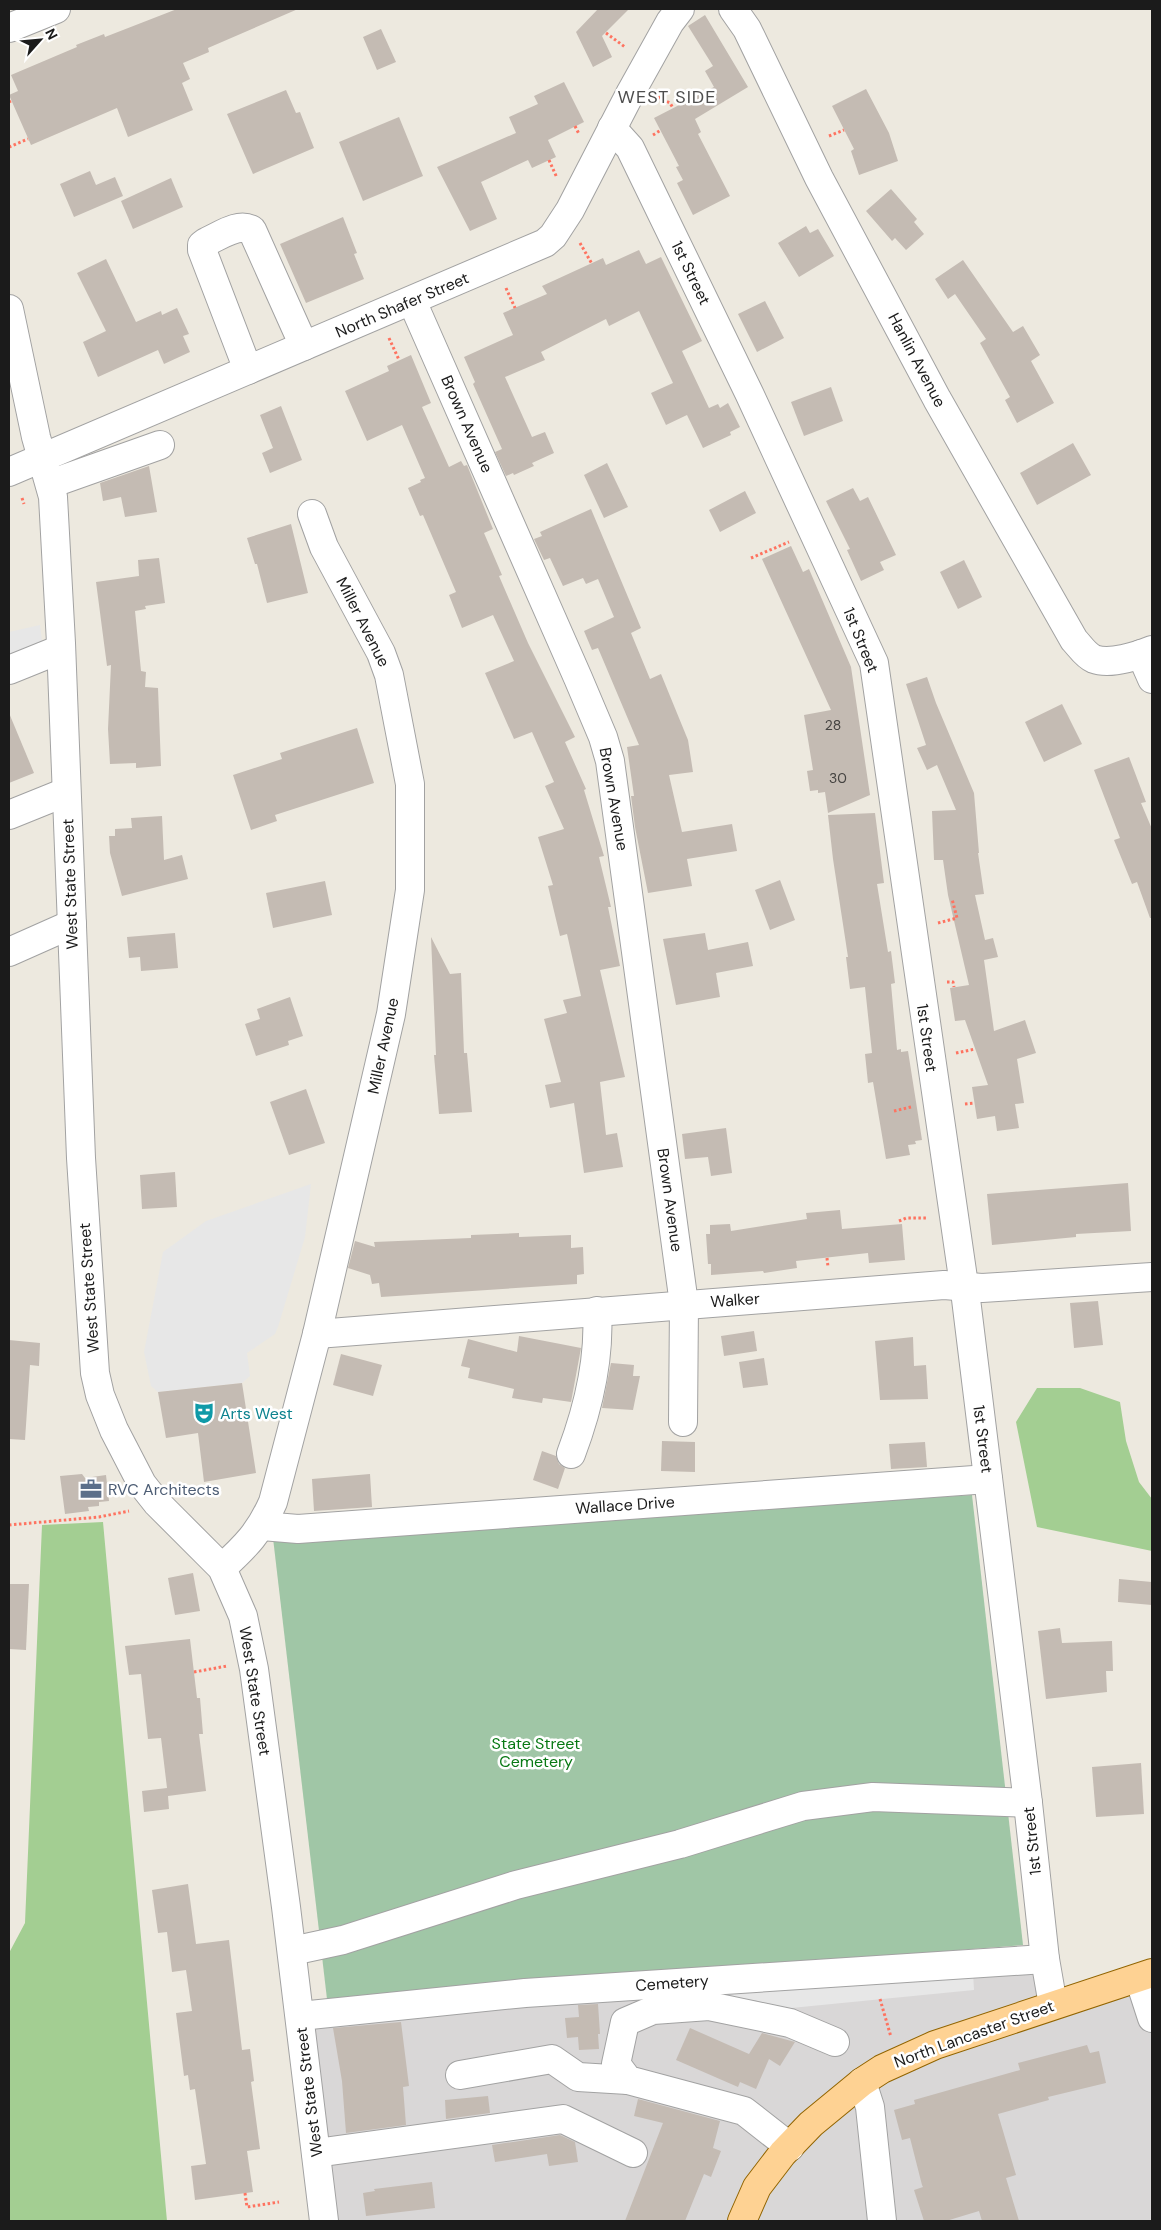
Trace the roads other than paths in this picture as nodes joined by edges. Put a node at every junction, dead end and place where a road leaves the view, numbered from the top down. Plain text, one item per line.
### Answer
1 (56, 9) edge
2 (680, 9) edge
3 (733, 9) edge
4 (9, 28) edge
5 (612, 128) junction
6 (412, 300) junction
7 (9, 309) edge
8 (304, 346) junction
9 (248, 370) junction
10 (160, 445) dead end
11 (46, 471) junction
12 (9, 472) edge
13 (312, 514) dead end
14 (61, 649) junction
15 (1147, 652) edge
16 (9, 670) edge
17 (1152, 679) edge
18 (66, 792) junction
19 (9, 815) edge
20 (72, 924) junction
21 (9, 952) edge
22 (1152, 1276) edge
23 (964, 1288) junction
24 (684, 1304) junction
25 (597, 1311) junction
26 (317, 1334) junction
27 (683, 1422) dead end
28 (571, 1454) dead end
29 (988, 1479) junction
30 (262, 1526) junction
31 (222, 1568) junction
32 (1028, 1803) junction
33 (292, 1951) junction
34 (1045, 1959) junction
35 (1146, 1976) edge
36 (1054, 2005) junction
37 (300, 2016) junction
38 (1152, 2018) edge
39 (835, 2042) dead end
40 (460, 2075) dead end
41 (628, 2080) junction
42 (862, 2082) junction
43 (790, 2147) junction
44 (316, 2152) junction
45 (633, 2153) dead end
46 (324, 2221) edge
47 (742, 2221) edge
48 (882, 2221) edge

1 - 4 street
2 - 5 street, North Shafer Street
3 - 15 street, Hanlin Avenue
5 - 6 street, North Shafer Street
5 - 23 street, 1st Street
6 - 8 street, North Shafer Street
6 - 24 street, Brown Avenue
7 - 11 street, West State Street
8 - 9 street, North Shafer Street
8 - 9 street
9 - 11 street, North Shafer Street
10 - 11 street
11 - 12 street, North Shafer Street
11 - 14 street, West State Street
13 - 26 street, Miller Avenue
14 - 16 street
14 - 18 street, West State Street
15 - 17 street
18 - 19 street
18 - 20 street, West State Street
20 - 21 street
20 - 31 street, West State Street
22 - 23 street, Walker
23 - 24 street, Walker
23 - 29 street, 1st Street
24 - 25 street, Walker
24 - 27 street, Brown Avenue
25 - 26 street, Walker
25 - 28 street
26 - 30 street, Miller Avenue
29 - 30 street, Wallace Drive
29 - 32 street, 1st Street
30 - 31 street, Miller Avenue
31 - 33 street, West State Street
32 - 33 street
32 - 34 street, 1st Street
33 - 37 street, West State Street
34 - 36 street, 1st Street
34 - 37 street, Cemetery
35 - 36 main road, North Lancaster Street
35 - 38 street
36 - 42 main road, North Lancaster Street
37 - 44 street, West State Street
39 - 41 street
40 - 41 street
41 - 43 street
42 - 43 main road, North Lancaster Street
42 - 48 street
43 - 47 main road, North Lancaster Street
44 - 45 street
44 - 46 street, West State Street

